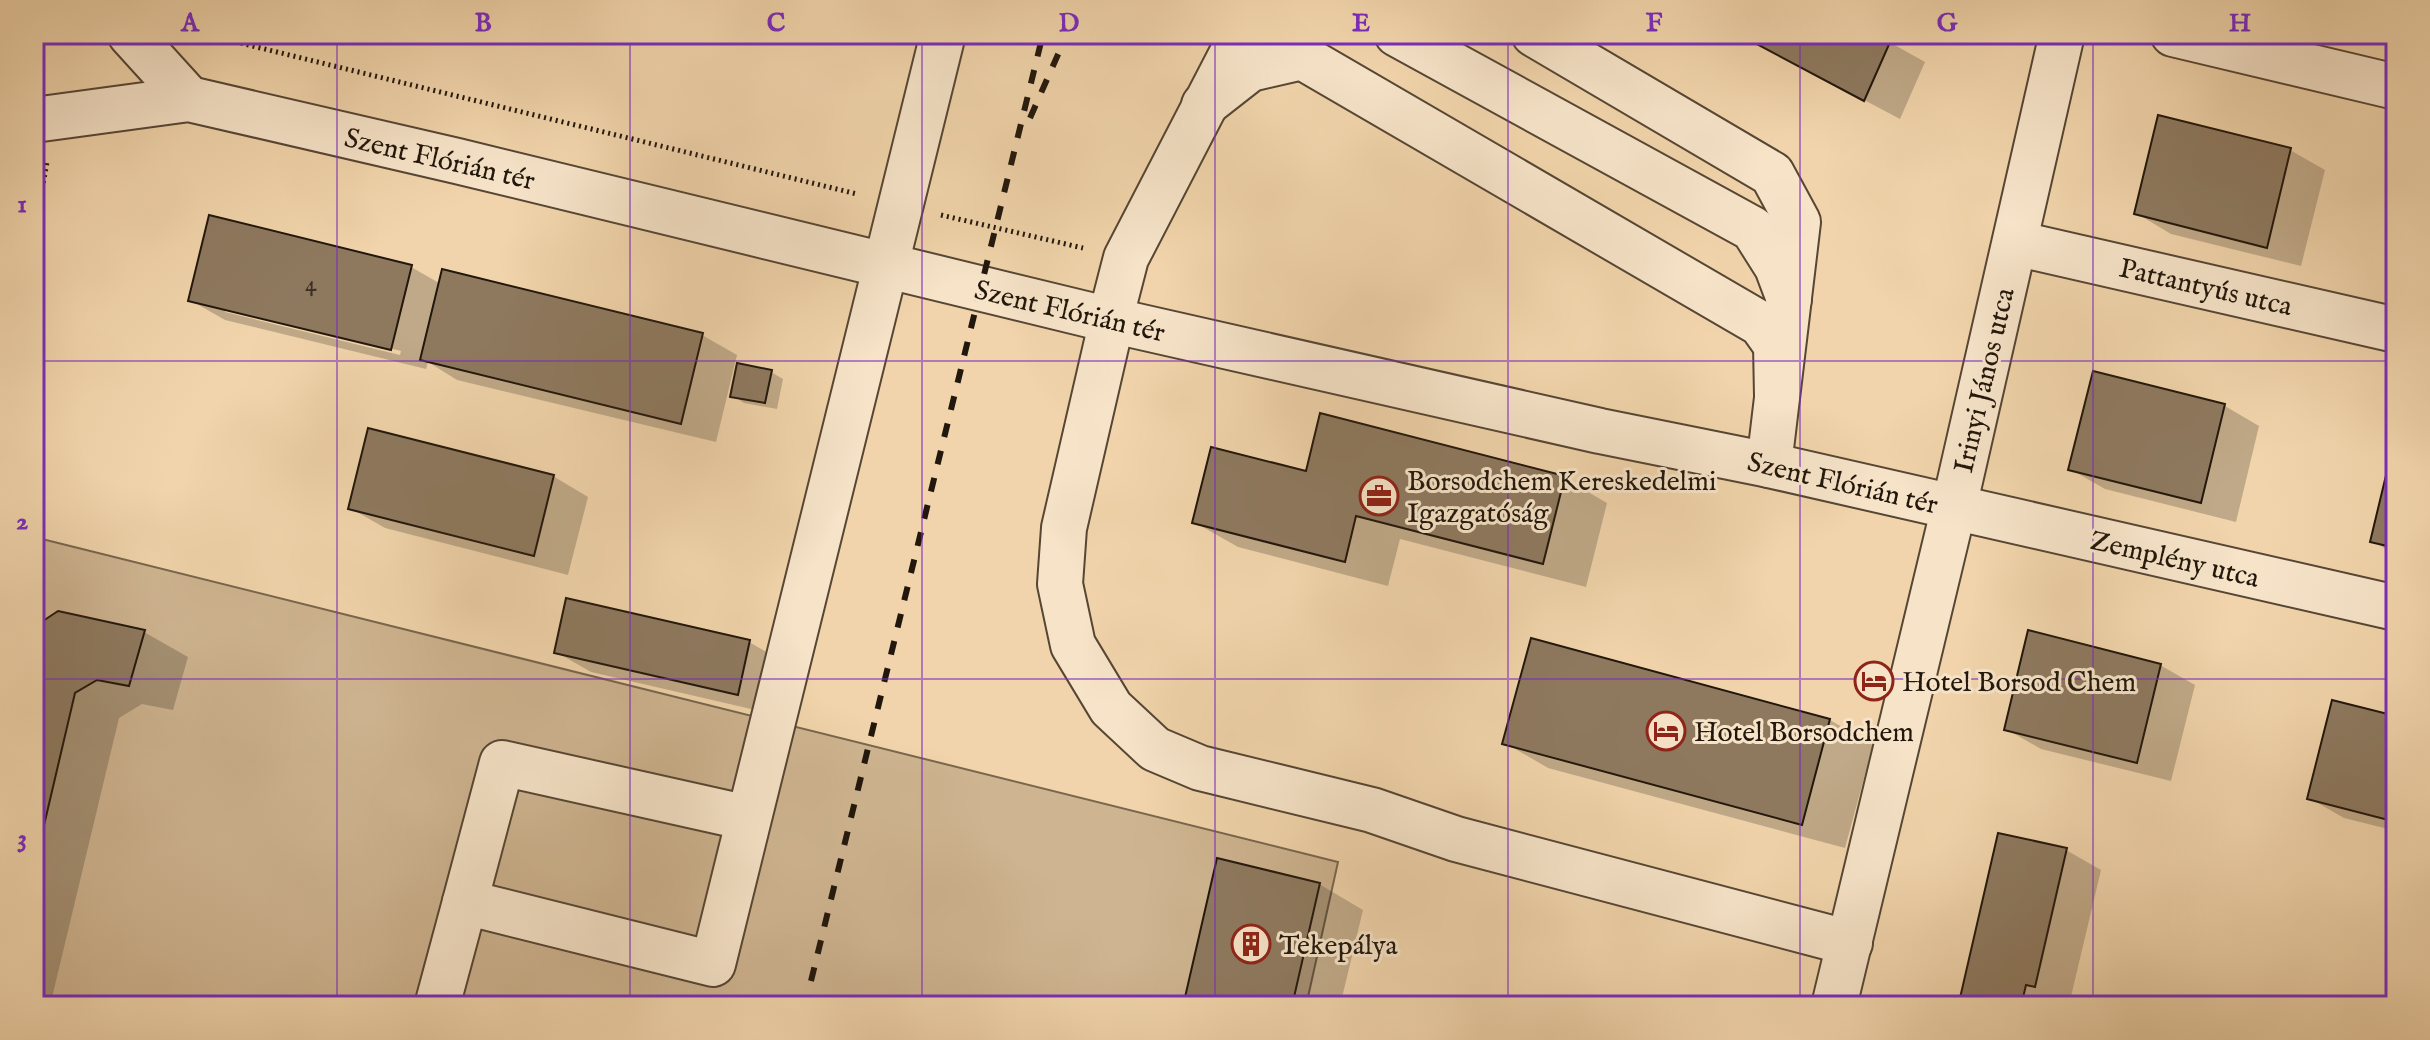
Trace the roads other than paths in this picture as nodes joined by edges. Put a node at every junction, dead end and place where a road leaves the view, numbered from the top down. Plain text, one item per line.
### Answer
1 (130, 34) edge
2 (943, 34) edge
3 (1397, 34) edge
4 (1534, 34) edge
5 (2062, 34) edge
6 (2173, 34) edge
7 (1242, 37) edge
8 (2396, 87) edge
9 (189, 99) junction
10 (1204, 105) junction
11 (34, 120) edge
12 (2015, 243) junction
13 (887, 266) junction
14 (1789, 299) junction
15 (1111, 320) junction
16 (2396, 330) edge
17 (1777, 396) junction
18 (1769, 465) junction
19 (1954, 507) junction
20 (2396, 608) edge
21 (748, 818) junction
22 (465, 902) junction
23 (1850, 943) junction
24 (437, 1006) edge
25 (1834, 1006) edge

1 - 9 street
2 - 13 street
3 - 14 street
4 - 14 street
5 - 12 street, Irinyi János utca
6 - 8 street
7 - 10 street
9 - 11 street, Szent Flórián tér
9 - 13 street, Szent Flórián tér
10 - 15 street
10 - 17 street
12 - 16 street, Pattantyús utca
12 - 19 street, Irinyi János utca
13 - 15 street, Szent Flórián tér
13 - 21 street
14 - 17 street
15 - 18 street, Szent Flórián tér
15 - 23 street
17 - 18 street
18 - 19 street, Szent Flórián tér
19 - 20 street, Zemplény utca
19 - 23 street, Irinyi János utca
21 - 22 street
21 - 22 street
22 - 24 street
23 - 25 street, Irinyi János utca

